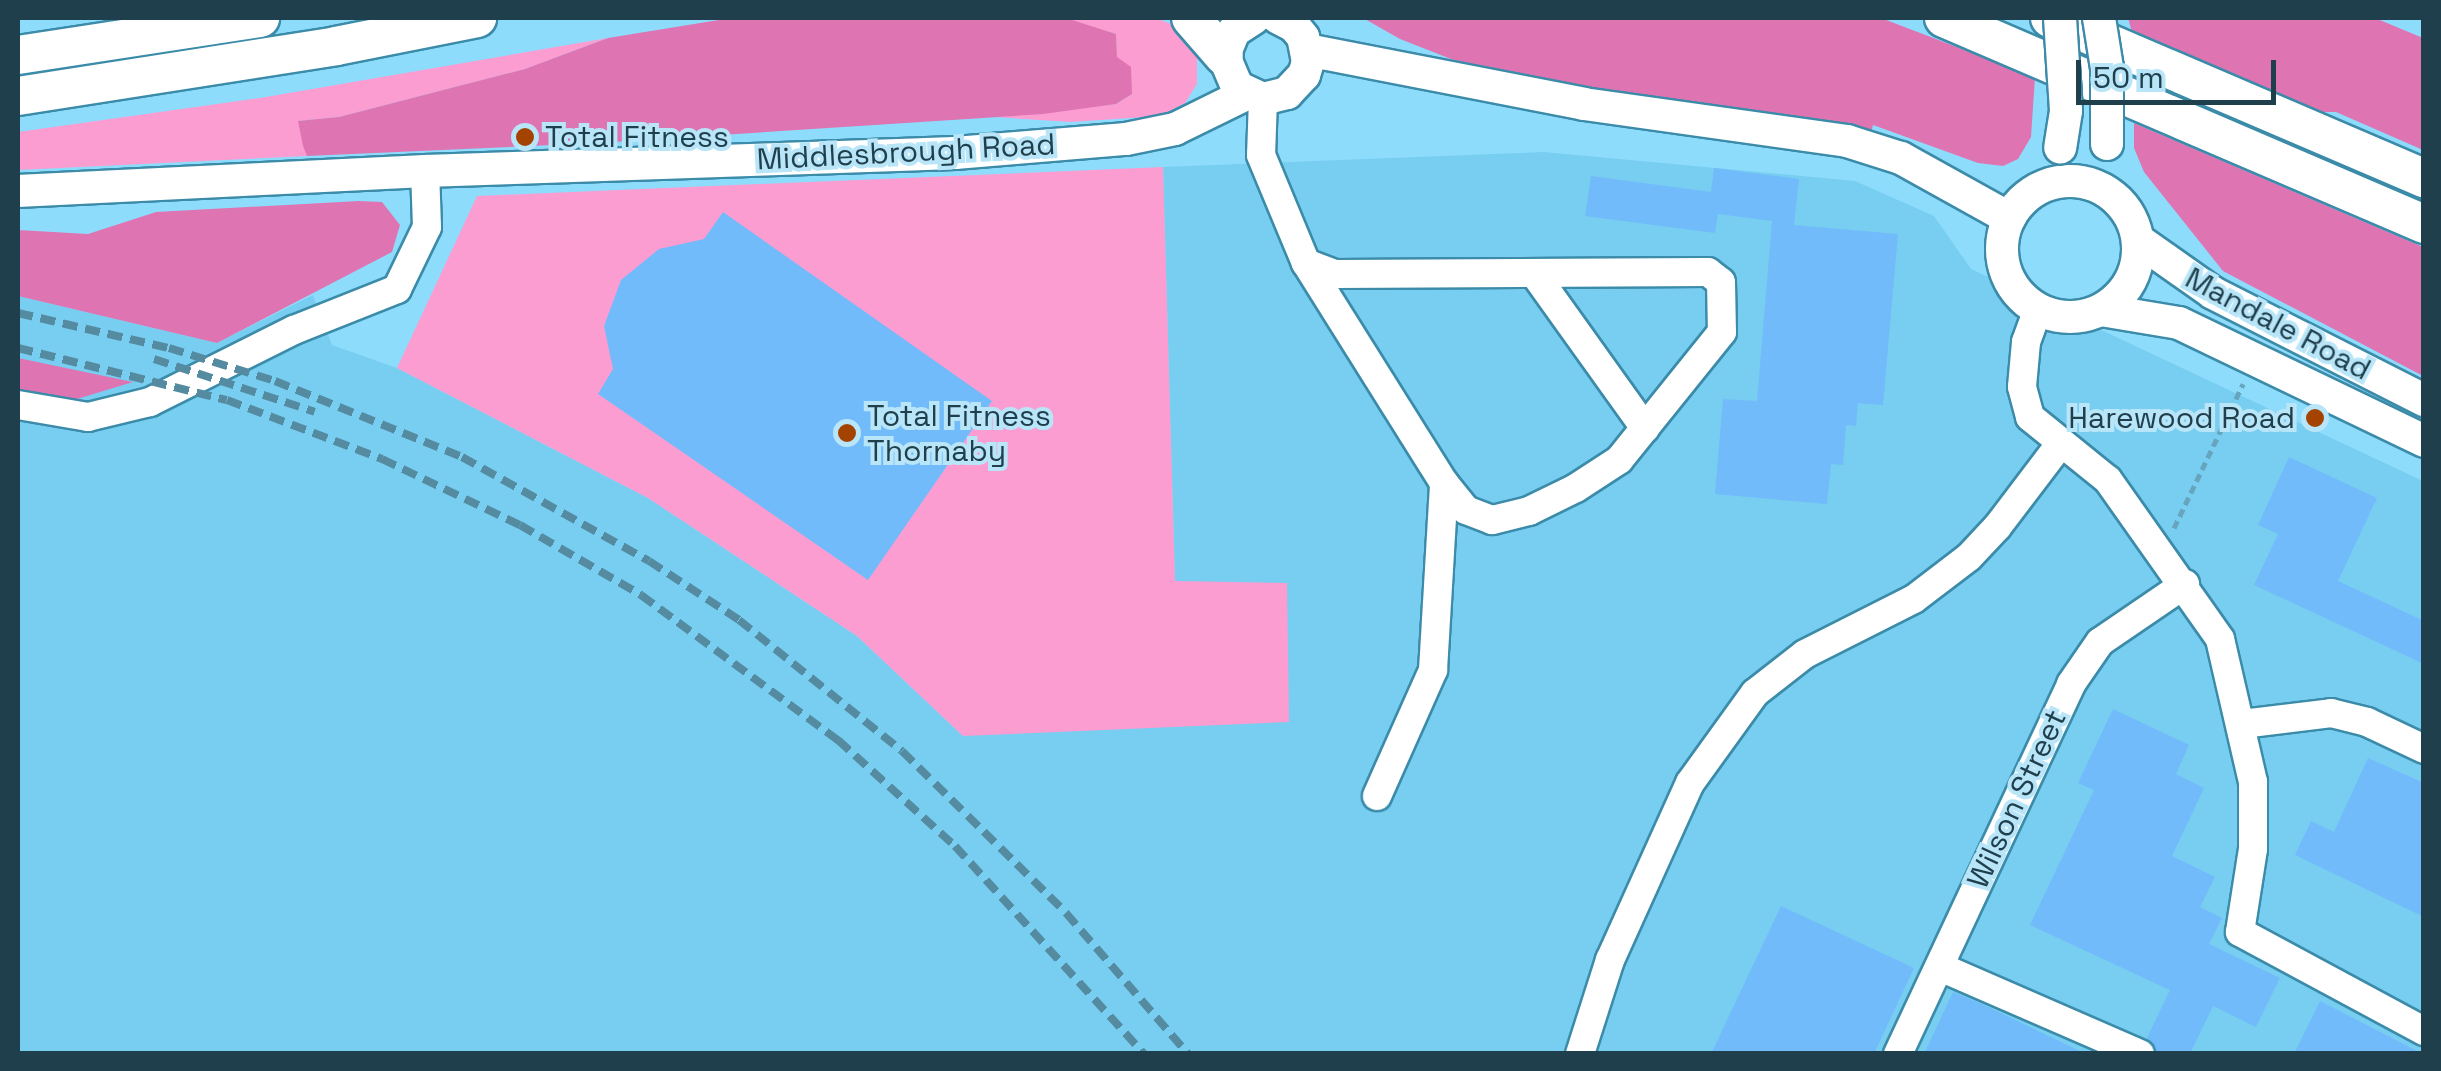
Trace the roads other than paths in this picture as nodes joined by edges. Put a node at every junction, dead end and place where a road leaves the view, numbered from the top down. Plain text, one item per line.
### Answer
1 (260, 18) edge
2 (477, 18) edge
3 (1191, 18) edge
4 (1254, 18) edge
5 (1278, 18) edge
6 (1944, 18) edge
7 (2050, 18) edge
8 (2060, 18) edge
9 (2099, 18) edge
10 (1307, 50) junction
11 (18, 55) edge
12 (1224, 56) junction
13 (18, 96) edge
14 (1254, 96) junction
15 (425, 171) junction
16 (2424, 178) edge
17 (2037, 189) junction
18 (18, 192) edge
19 (2116, 198) junction
20 (2008, 218) junction
21 (2424, 224) edge
22 (2138, 240) junction
23 (1306, 263) junction
24 (1534, 272) junction
25 (2038, 309) junction
26 (2101, 310) junction
27 (2424, 400) edge
28 (18, 405) edge
29 (1645, 428) junction
30 (2424, 442) edge
31 (2060, 443) junction
32 (1444, 484) junction
33 (2185, 584) junction
34 (2242, 724) junction
35 (2424, 750) edge
36 (1377, 796) dead end
37 (1940, 966) junction
38 (2424, 1030) edge
39 (1580, 1054) edge
40 (1898, 1054) edge
41 (2140, 1054) edge

1 - 11 highway
2 - 13 highway
3 - 12 highway
4 - 12 main road
5 - 10 main road
6 - 21 highway
7 - 16 highway
8 - 17 main road, bridge
9 - 19 main road, bridge
10 - 14 main road, Middlesbrough Road
10 - 20 main road
12 - 14 main road
14 - 15 main road, Middlesbrough Road
14 - 23 street
15 - 18 main road, Middlesbrough Road
15 - 28 street
17 - 19 main road
17 - 20 main road
19 - 22 main road
20 - 25 main road
22 - 26 main road
22 - 27 main road, Mandale Road
23 - 24 street
23 - 32 street
24 - 29 street
24 - 29 street
25 - 26 main road
25 - 31 street
26 - 30 main road, Mandale Road
29 - 32 street
31 - 33 street
31 - 39 street
32 - 36 street
33 - 34 street
33 - 37 street, Wilson Street
34 - 35 street
34 - 38 street
37 - 40 street, Wilson Street
37 - 41 street

